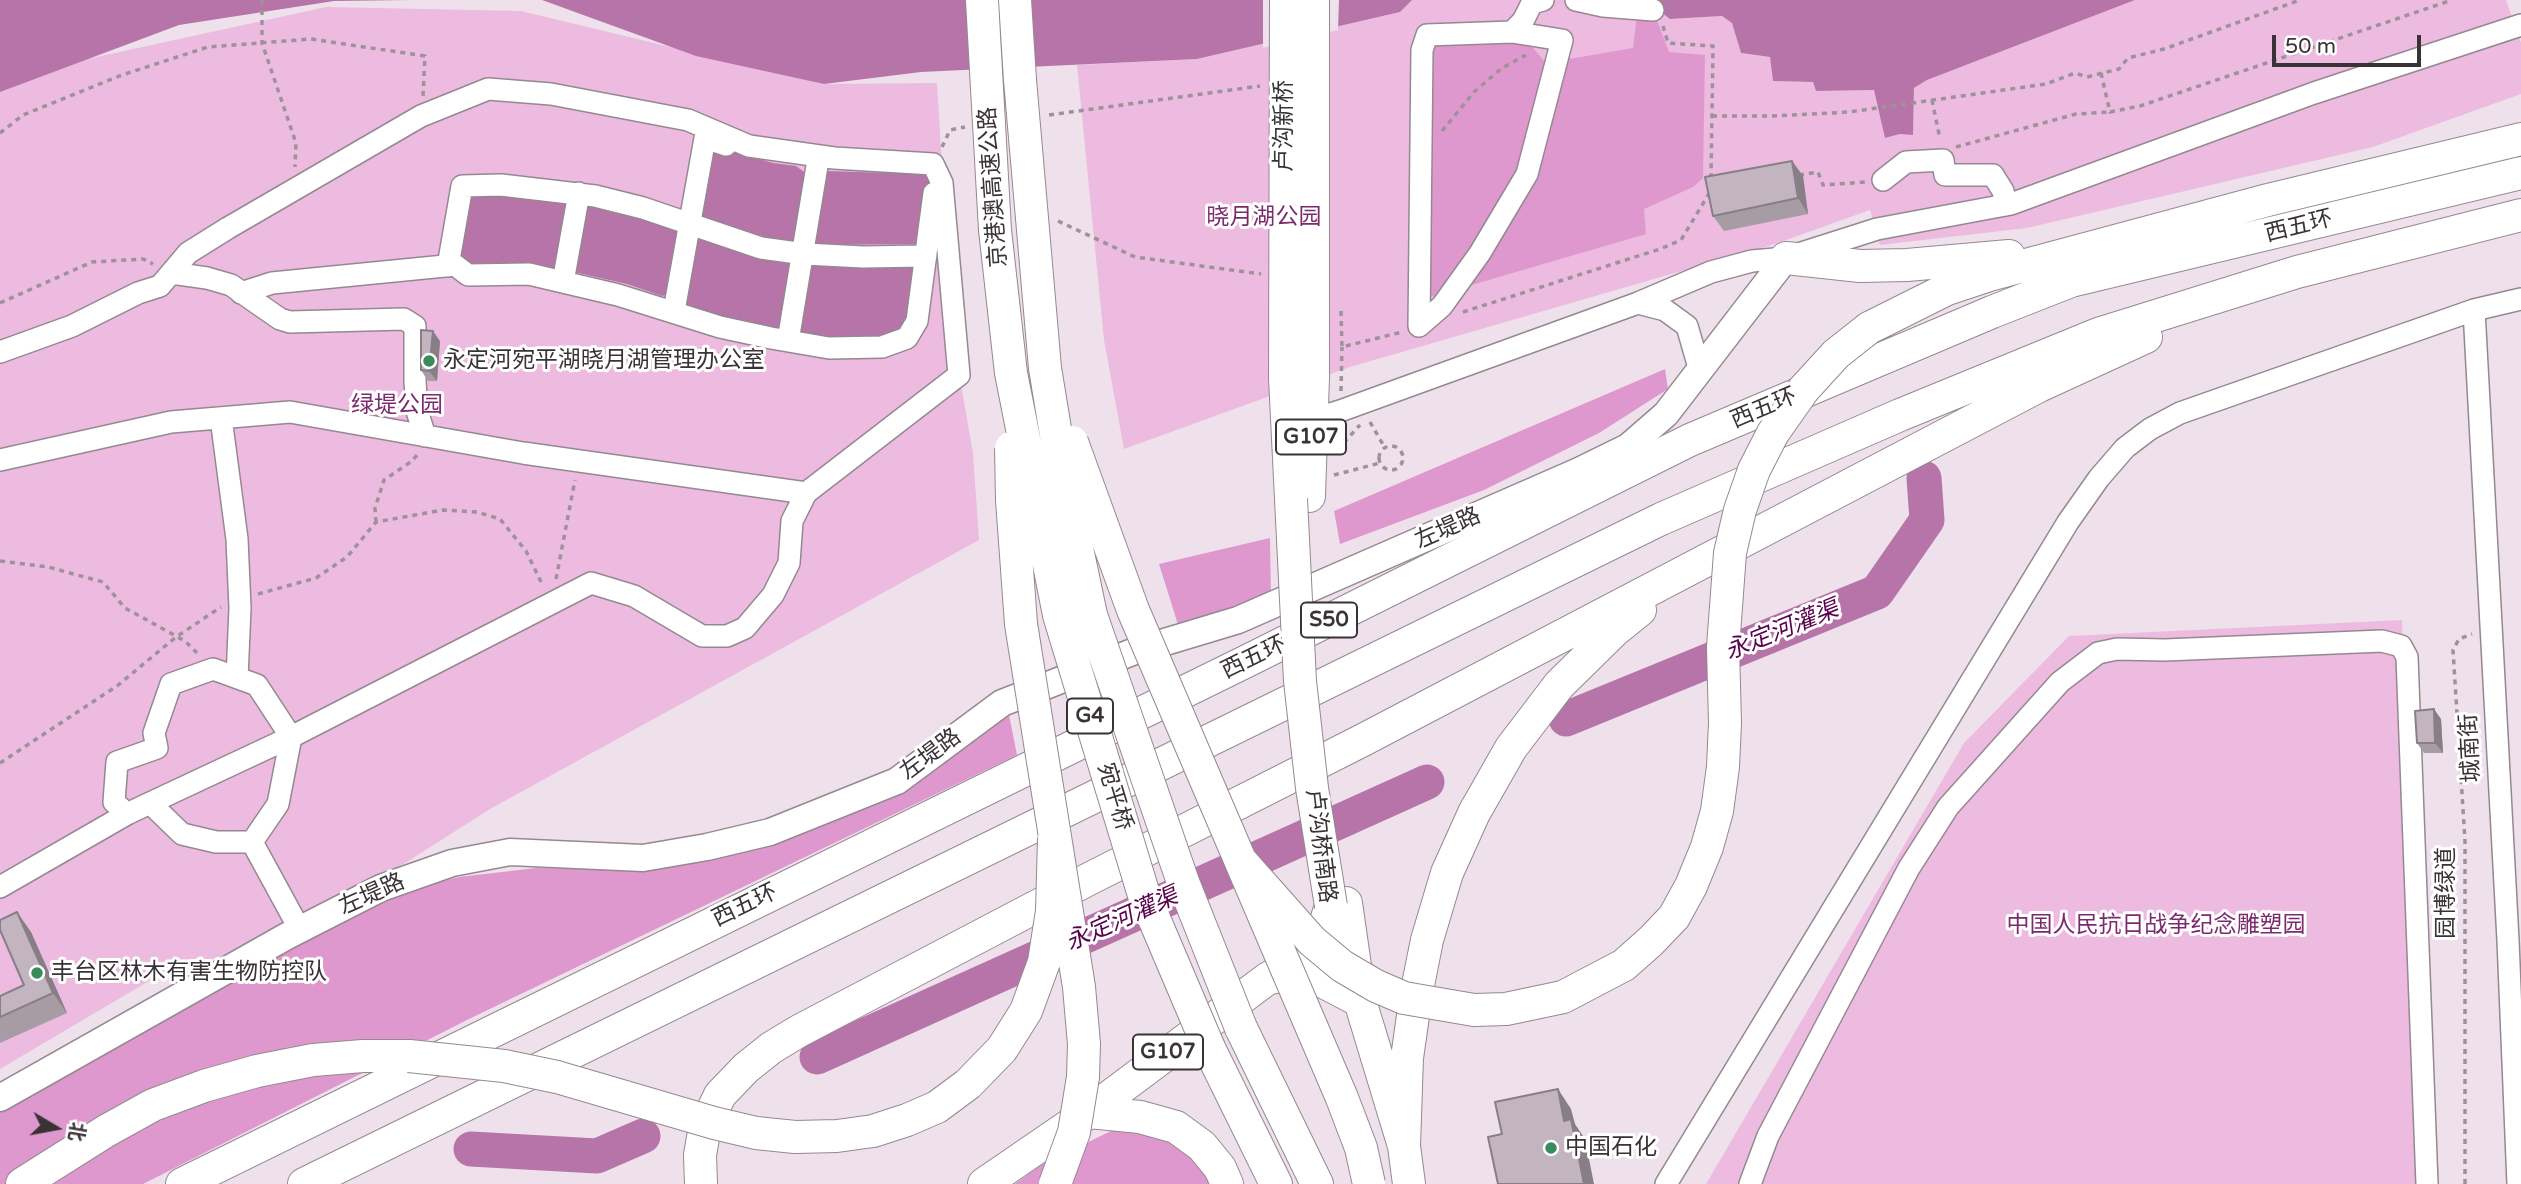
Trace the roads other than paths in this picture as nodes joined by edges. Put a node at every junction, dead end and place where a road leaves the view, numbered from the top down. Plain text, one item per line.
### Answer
1 (982, 0) edge
2 (1015, 0) edge
3 (1286, 0) edge
4 (1312, 0) edge
5 (1543, 0) edge
6 (1576, 0) edge
7 (1653, 10) road end
8 (2521, 25) edge
9 (1512, 32) junction
10 (2521, 139) edge
11 (817, 166) junction
12 (2521, 173) edge
13 (1883, 180) dead end
14 (579, 193) junction
15 (2006, 205) junction
16 (2521, 215) edge
17 (690, 225) junction
18 (2070, 251) junction
19 (802, 254) junction
20 (926, 256) junction
21 (1786, 258) junction
22 (448, 266) junction
23 (171, 272) junction
24 (2297, 272) junction
25 (564, 282) junction
26 (242, 293) junction
27 (2521, 299) edge
28 (1638, 303) junction
29 (2474, 310) junction
30 (674, 311) junction
31 (788, 341) junction
32 (0, 352) edge
33 (1045, 368) junction
34 (1700, 371) junction
35 (1010, 373) junction
36 (1313, 377) junction
37 (221, 418) junction
38 (1300, 423) junction
39 (425, 436) junction
40 (0, 460) edge
41 (806, 493) junction
42 (1695, 567) junction
43 (237, 678) junction
44 (291, 737) junction
45 (150, 803) junction
46 (127, 814) junction
47 (1054, 838) junction
48 (252, 842) junction
49 (1241, 861) junction
50 (0, 887) edge
51 (1338, 904) junction
52 (300, 930) junction
53 (1267, 979) junction
54 (1360, 1001) junction
55 (0, 1098) edge
56 (1089, 1111) junction
57 (1404, 1146) junction
58 (22, 1184) edge
59 (181, 1184) edge
60 (304, 1184) edge
61 (701, 1184) edge
62 (984, 1184) edge
63 (1055, 1184) edge
64 (1227, 1184) edge
65 (1276, 1184) edge
66 (1317, 1184) edge
67 (1369, 1184) edge
68 (1409, 1184) edge
69 (1666, 1184) edge
70 (1751, 1184) edge
71 (2427, 1184) edge
72 (2518, 1184) edge

1 - 35 highway, 京港澳高速公路 / G4, bridge
2 - 33 highway, 京港澳高速公路 / G4, bridge
3 - 36 highway, 卢沟新桥 / G107, bridge
4 - 36 highway, 卢沟新桥 / G107, bridge
5 - 9 street
6 - 7 street
8 - 15 street
9 - 9 street
10 - 18 highway
11 - 17 street
11 - 19 street
11 - 20 street
12 - 59 highway, 西五环 / S50
13 - 15 street
14 - 17 street
14 - 22 street
14 - 25 street
15 - 21 street
16 - 24 highway, 西五环 / S50
17 - 19 street
17 - 30 street
18 - 21 highway
18 - 49 highway, bridge
19 - 20 street
19 - 31 street
20 - 31 street
21 - 28 street
21 - 34 main road, 左堤路
22 - 25 street
22 - 26 street
23 - 26 street
23 - 32 street
23 - 41 street
24 - 42 highway
24 - 60 highway, 西五环 / S50
25 - 30 street
26 - 39 street
27 - 29 street
28 - 34 street
28 - 38 street
29 - 69 street
29 - 72 street, 城南街
30 - 31 street
33 - 49 highway, bridge
33 - 66 highway, 宛平桥 / G4, bridge
34 - 52 main road, 左堤路
35 - 47 highway, bridge
35 - 65 highway, 宛平桥 / G4, bridge
36 - 38 highway, 卢沟桥南路 / G107
37 - 39 street
37 - 40 street
37 - 43 street
38 - 51 highway, 卢沟桥南路 / G107, bridge
39 - 41 street
41 - 44 street
42 - 57 highway
42 - 61 highway
43 - 44 street
43 - 46 street
44 - 45 street
44 - 48 street
45 - 46 street
45 - 48 street
46 - 50 street
47 - 58 highway, bridge
47 - 63 highway, bridge
48 - 52 street
49 - 67 highway, bridge
51 - 53 highway, 卢沟桥南路 / G107
51 - 54 highway, 卢沟桥南路 / G107
52 - 55 main road, 左堤路
53 - 54 highway
53 - 56 highway, 卢沟桥南路 / G107
54 - 57 highway, 卢沟桥南路 / G107
56 - 62 highway, 卢沟桥南路 / G107
56 - 64 highway
57 - 68 highway, 卢沟桥南路 / G107
70 - 71 street

